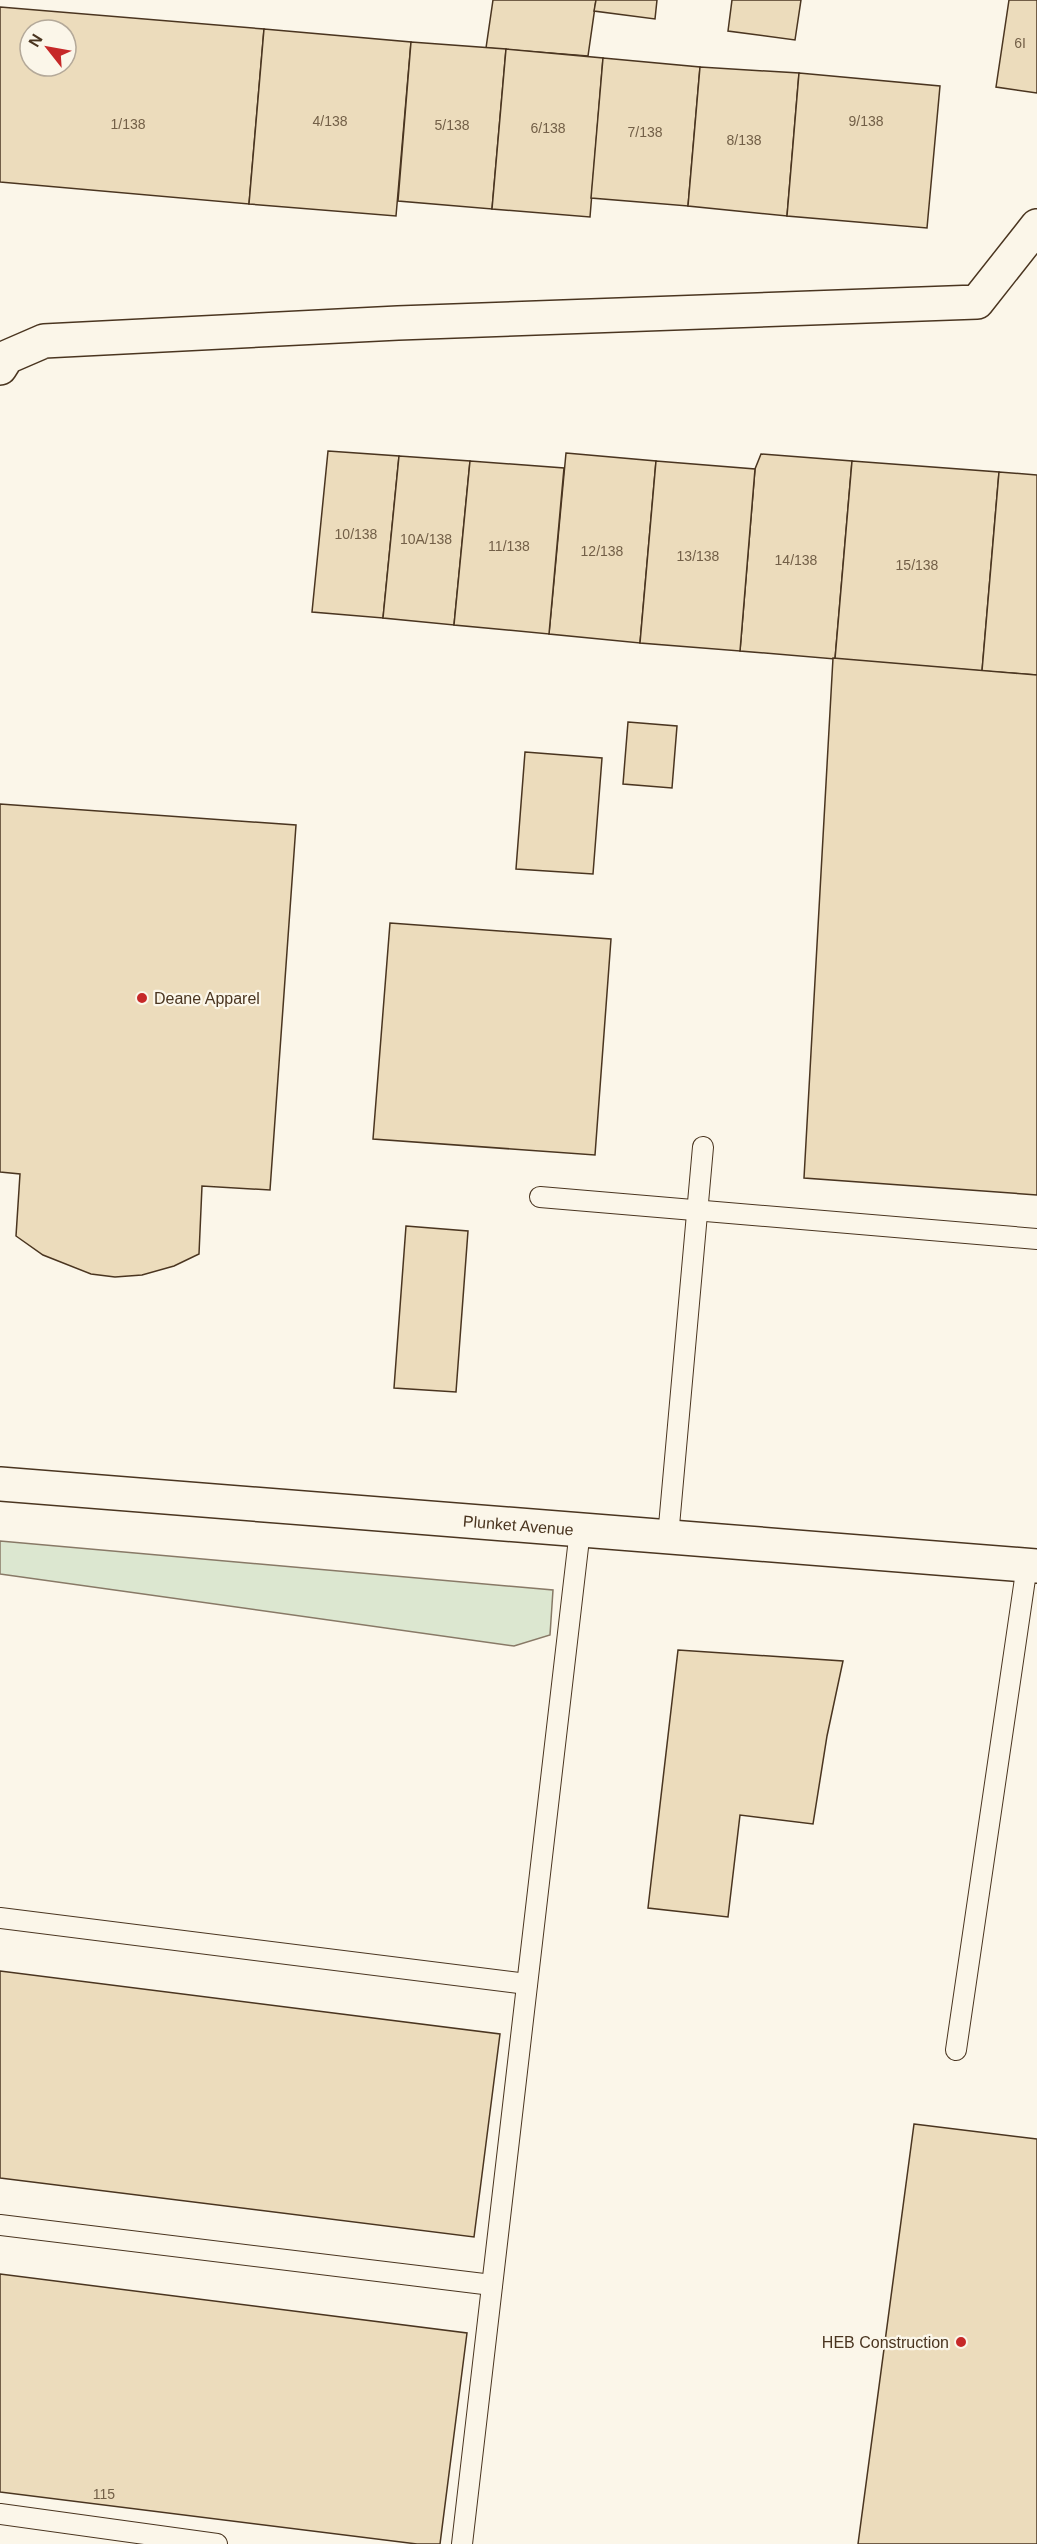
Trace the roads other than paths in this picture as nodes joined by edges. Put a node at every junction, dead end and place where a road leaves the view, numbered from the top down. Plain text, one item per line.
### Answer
1 (1037, 226) edge
2 (0, 368) edge
3 (703, 1147) dead end
4 (540, 1197) dead end
5 (697, 1211) junction
6 (1037, 1239) edge
7 (0, 1484) edge
8 (580, 1530) junction
9 (668, 1537) junction
10 (1032, 1565) edge
11 (0, 1918) edge
12 (527, 1984) junction
13 (956, 2050) dead end
14 (0, 2225) edge
15 (492, 2285) junction
16 (0, 2514) edge
17 (217, 2544) edge
18 (462, 2544) edge

1 - 2 street
3 - 5 lane
4 - 5 lane
5 - 6 lane
5 - 9 lane
7 - 8 street, Plunket Avenue
8 - 9 street, Plunket Avenue
8 - 12 lane
9 - 10 street, Plunket Avenue
10 - 13 lane
11 - 12 lane
12 - 15 lane
14 - 15 lane
15 - 18 lane
16 - 17 lane

